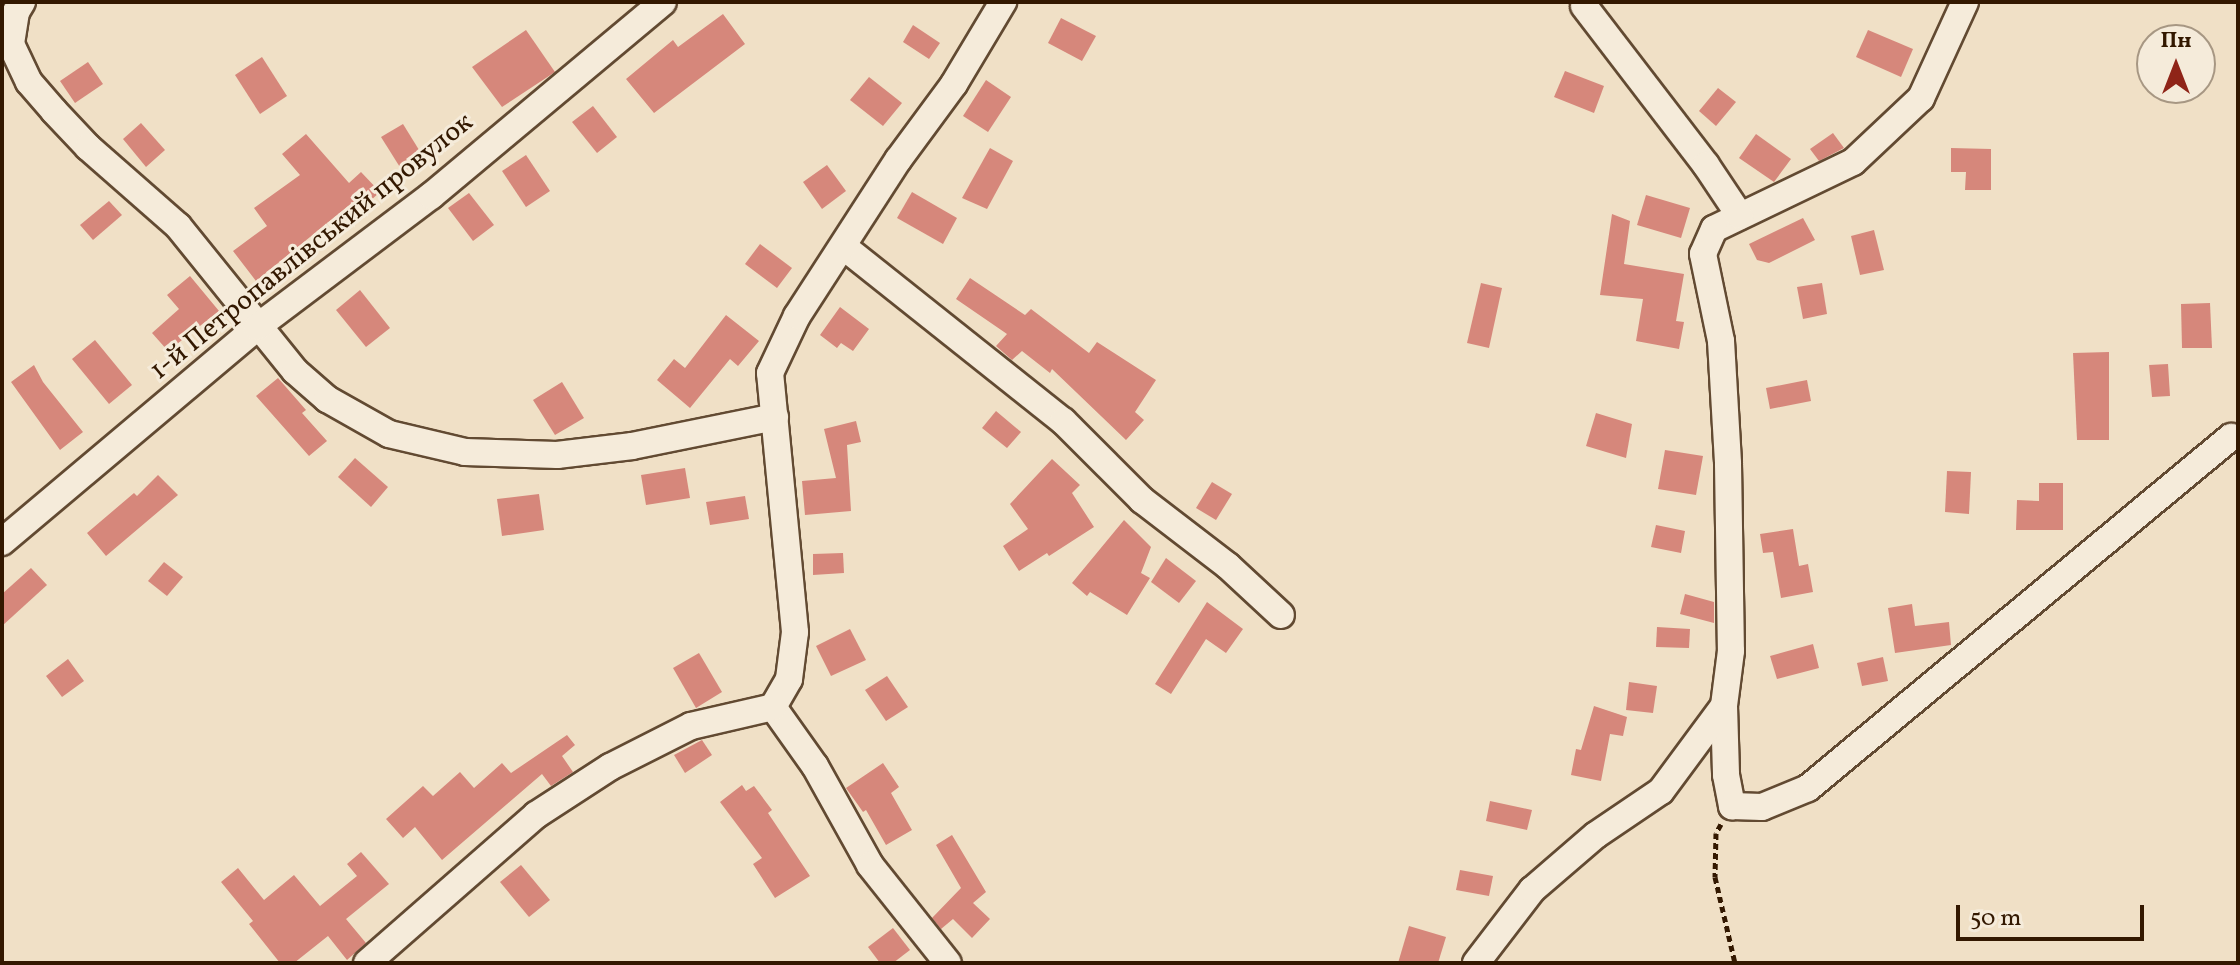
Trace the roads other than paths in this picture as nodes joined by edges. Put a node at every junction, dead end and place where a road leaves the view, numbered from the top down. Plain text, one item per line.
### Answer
1 (22, 2) edge
2 (663, 2) edge
3 (1003, 2) edge
4 (1965, 2) edge
5 (1584, 6) dead end
6 (1740, 216) junction
7 (844, 247) junction
8 (257, 327) junction
9 (775, 417) junction
10 (2231, 437) dead end
11 (2, 542) edge
12 (1281, 615) dead end
13 (1724, 706) junction
14 (773, 707) junction
15 (367, 963) edge
16 (948, 963) edge
17 (1476, 963) edge

1 - 8 street
2 - 8 street, 1-й Петропавлівський провулок
3 - 7 street
4 - 6 street
5 - 6 street
6 - 13 street
7 - 9 street
7 - 12 street
8 - 9 street
8 - 11 street, 1-й Петропавлівський провулок
9 - 14 street
10 - 13 street
13 - 17 street
14 - 15 street
14 - 16 street

